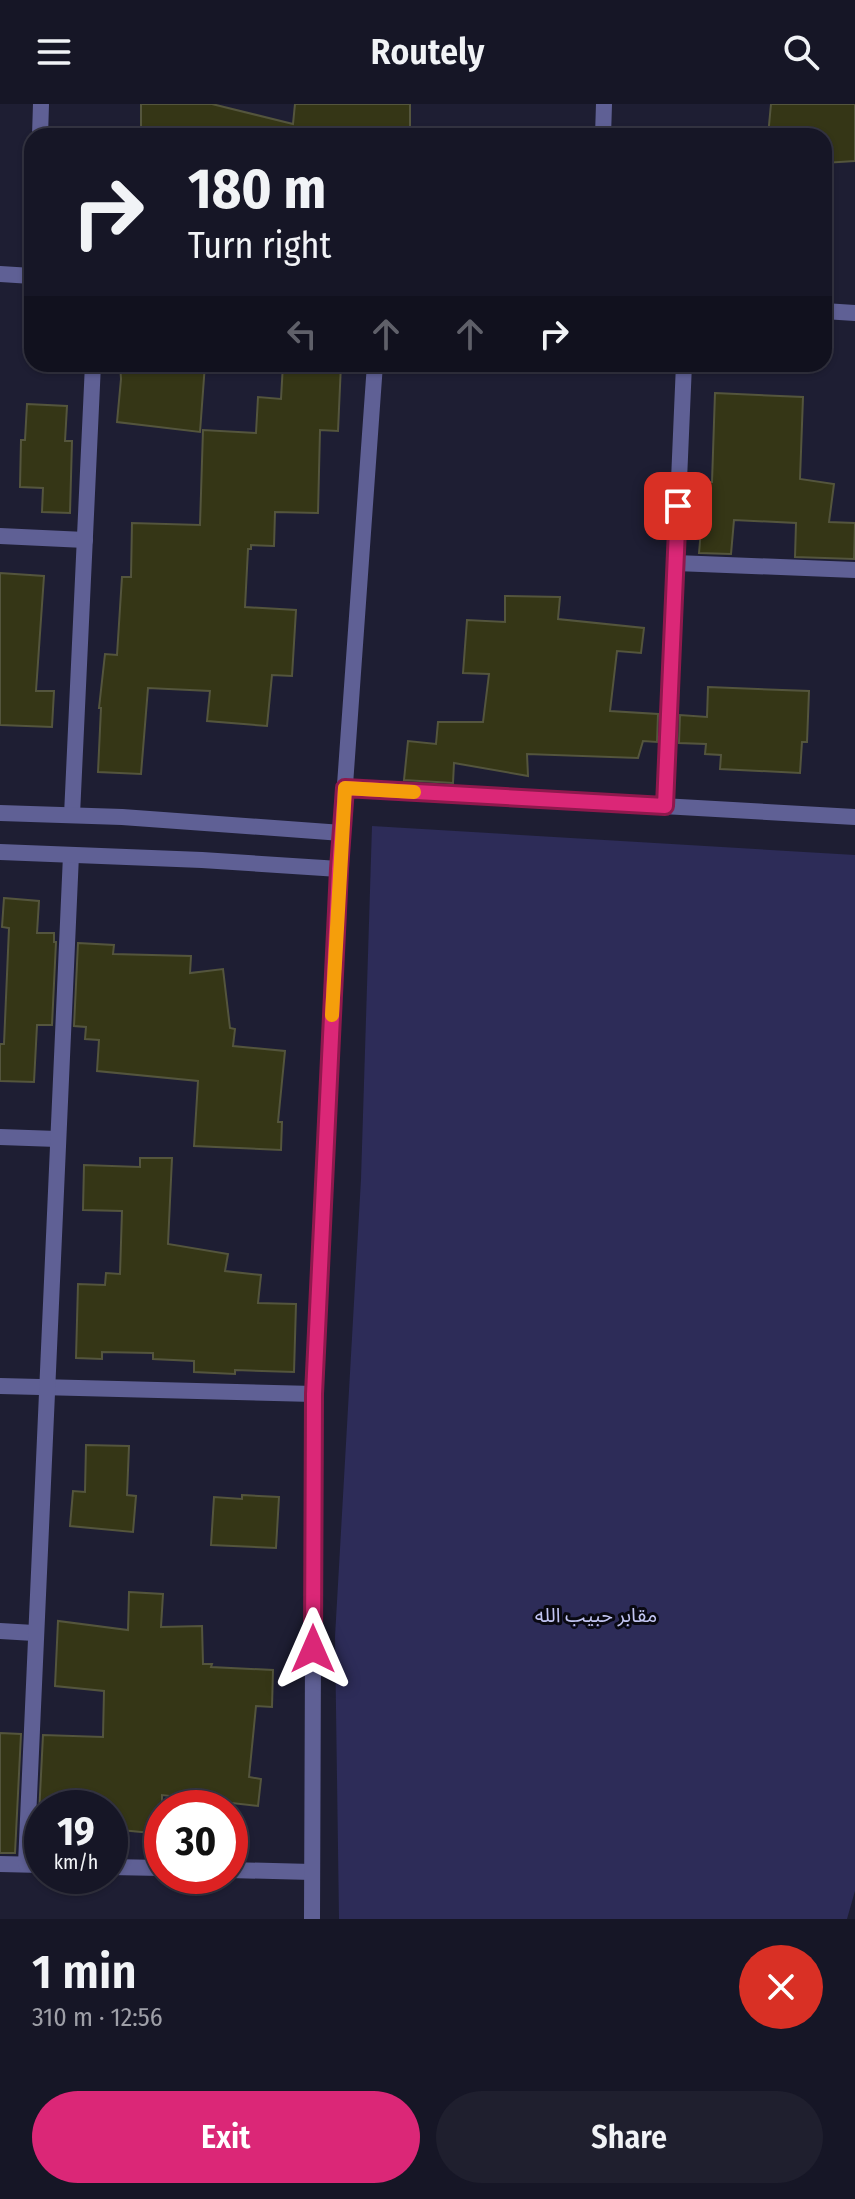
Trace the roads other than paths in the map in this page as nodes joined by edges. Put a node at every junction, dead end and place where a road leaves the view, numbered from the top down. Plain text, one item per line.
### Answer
1 (41, 104) edge
2 (604, 104) edge
3 (40, 128) edge
4 (603, 128) edge
5 (0, 274) edge
6 (24, 276) edge
7 (832, 312) edge
8 (855, 313) edge
9 (93, 372) edge
10 (374, 372) edge
11 (684, 372) edge
12 (0, 536) edge
13 (85, 540) junction
14 (676, 563) junction
15 (855, 570) edge
16 (345, 788) junction
17 (665, 806) junction
18 (0, 813) edge
19 (72, 815) junction
20 (855, 817) edge
21 (342, 833) junction
22 (0, 852) edge
23 (71, 855) junction
24 (339, 869) junction
25 (0, 1137) edge
26 (57, 1139) junction
27 (0, 1386) edge
28 (46, 1389) junction
29 (314, 1394) junction
30 (0, 1631) edge
31 (34, 1633) junction
32 (34, 1790) edge
33 (0, 1864) edge
34 (24, 1865) edge
35 (248, 1870) edge
36 (312, 1872) junction
37 (312, 1919) edge

1 - 3 street
2 - 4 street
5 - 6 street
7 - 8 street
9 - 13 street
10 - 16 street
11 - 14 street
12 - 13 street
13 - 19 street
14 - 15 street
14 - 17 street
16 - 17 street
16 - 21 street
17 - 20 street
18 - 19 street
19 - 21 street
21 - 24 street
22 - 23 street
23 - 24 street
23 - 26 street
24 - 29 street
25 - 26 street
26 - 28 street
27 - 28 street
28 - 29 street
28 - 31 street
29 - 36 street
30 - 31 street
31 - 32 street
33 - 34 street
35 - 36 street
36 - 37 street

